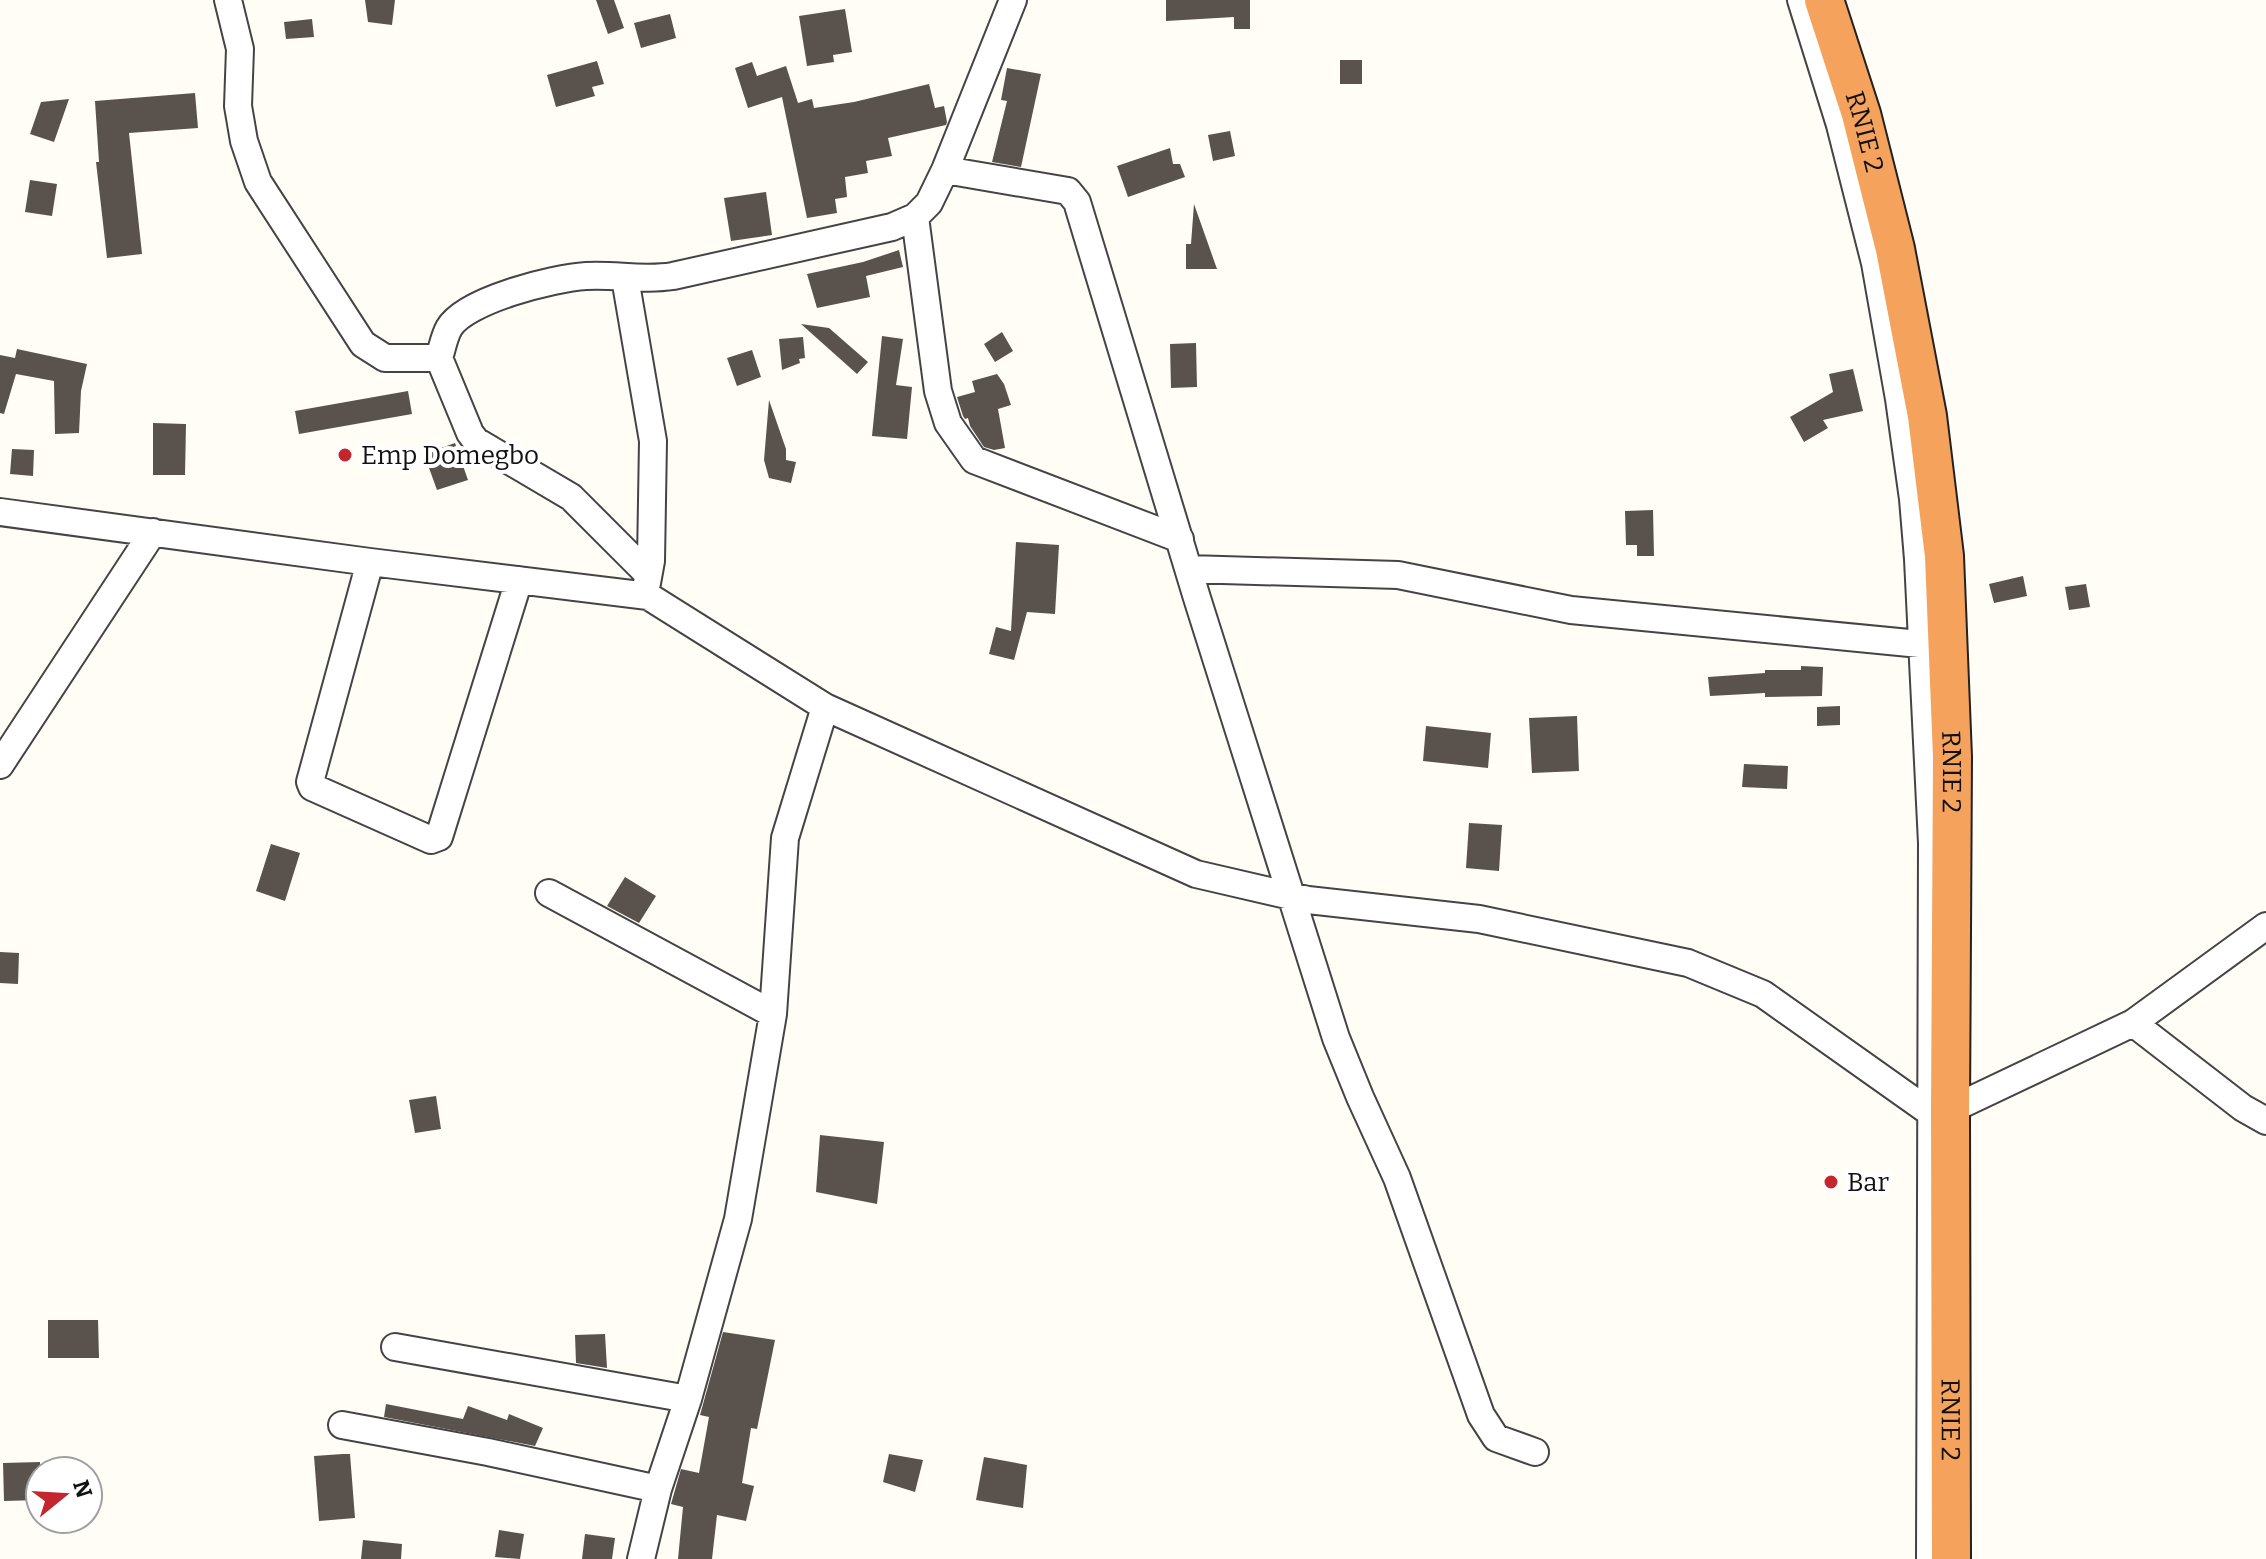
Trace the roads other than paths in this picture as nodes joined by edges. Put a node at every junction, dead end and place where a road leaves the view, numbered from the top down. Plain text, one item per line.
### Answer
1 (228, 0) edge
2 (1013, 0) edge
3 (1801, 0) edge
4 (1824, 0) edge
5 (945, 170) junction
6 (915, 217) junction
7 (625, 278) junction
8 (439, 358) junction
9 (0, 512) edge
10 (153, 532) junction
11 (1180, 539) junction
12 (370, 562) junction
13 (1189, 569) junction
14 (519, 580) junction
15 (647, 584) junction
16 (1935, 645) junction
17 (825, 707) junction
18 (0, 765) edge
19 (549, 893) dead end
20 (1292, 896) junction
21 (2266, 926) edge
22 (773, 1014) junction
23 (2133, 1023) junction
24 (1940, 1112) junction
25 (2266, 1121) edge
26 (395, 1347) dead end
27 (688, 1399) junction
28 (342, 1425) dead end
29 (1535, 1452) dead end
30 (658, 1489) junction
31 (641, 1559) edge
32 (1930, 1559) edge
33 (1951, 1559) edge

1 - 8 street
2 - 5 street
3 - 16 street
4 - 16 highway, RNIE 2 / RNIE 2
5 - 6 street
5 - 11 street
6 - 7 street
6 - 11 street
7 - 8 street
7 - 15 street
8 - 15 street
9 - 10 street
10 - 12 street
10 - 18 street
11 - 13 street
12 - 14 street
12 - 14 street
13 - 16 street
13 - 20 street
14 - 15 street
15 - 17 street
16 - 24 highway, RNIE 2 / RNIE 2
17 - 20 street
17 - 22 street
19 - 22 street
20 - 24 street
20 - 29 street
21 - 23 street
22 - 27 street
23 - 24 street
23 - 25 street
24 - 32 street
24 - 33 highway, RNIE 2 / RNIE 2
26 - 27 street
27 - 30 street
28 - 30 street
30 - 31 street

